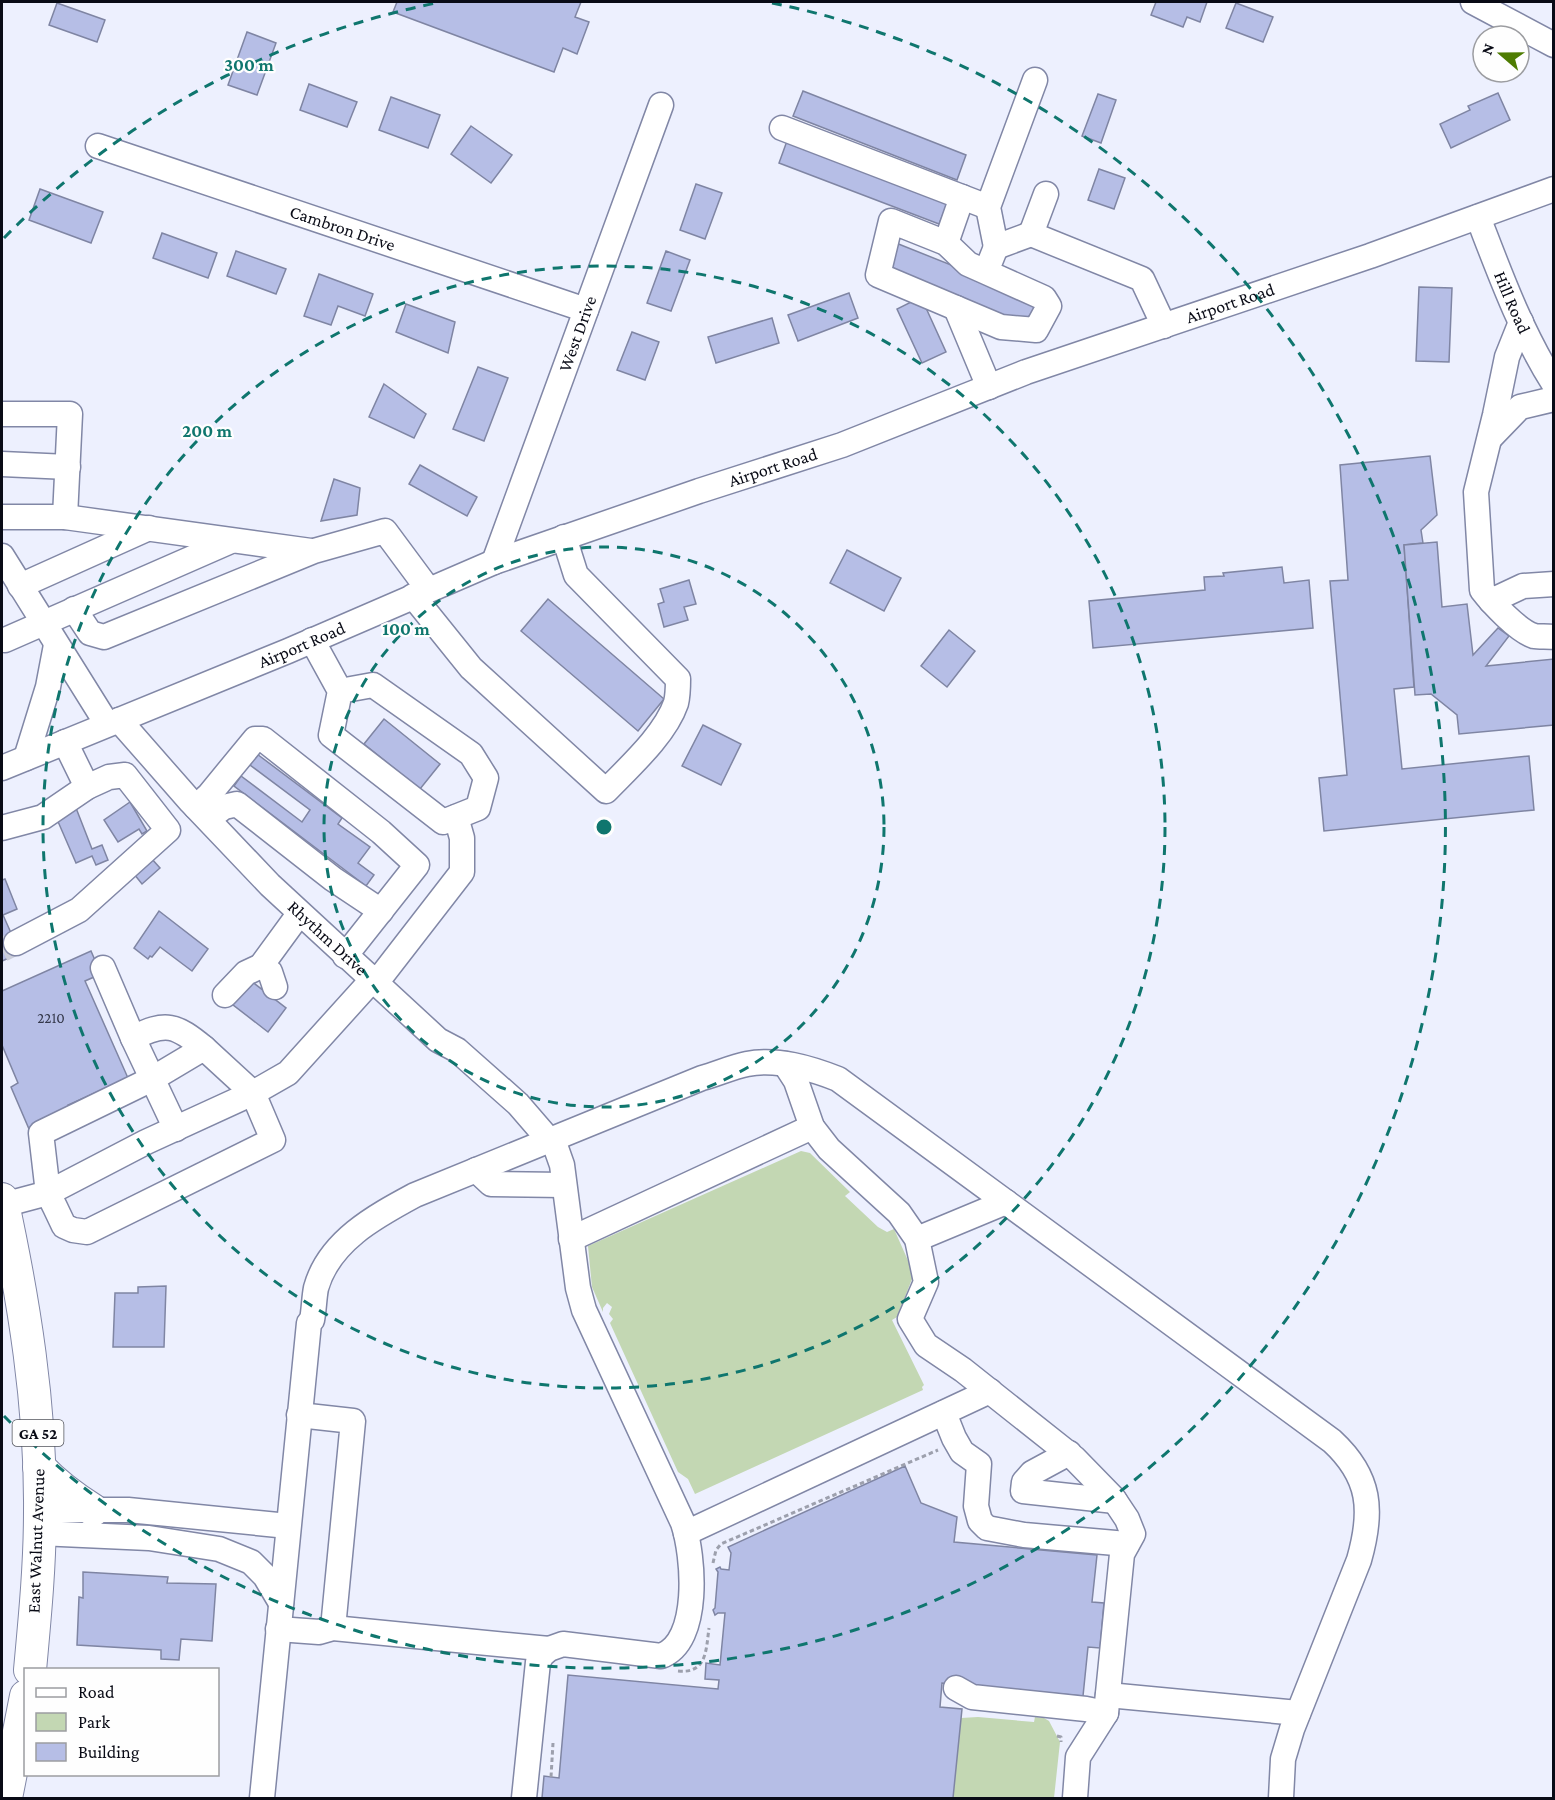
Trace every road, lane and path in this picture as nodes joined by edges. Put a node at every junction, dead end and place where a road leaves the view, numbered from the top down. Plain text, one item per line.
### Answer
1 (1473, 2) edge
2 (1554, 45) edge
3 (1035, 80) dead end
4 (662, 105) dead end
5 (782, 128) dead end
6 (98, 146) dead end
7 (1554, 189) edge
8 (1046, 194) dead end
9 (962, 197) junction
10 (988, 207) junction
11 (1478, 217) junction
12 (1031, 234) junction
13 (945, 243) junction
14 (996, 247) junction
15 (986, 272) junction
16 (956, 308) junction
17 (586, 310) junction
18 (1521, 322) junction
19 (1164, 326) junction
20 (1554, 384) edge
21 (989, 387) junction
22 (1554, 399) edge
23 (2, 414) edge
24 (1490, 438) junction
25 (2, 465) edge
26 (68, 467) junction
27 (2, 517) edge
28 (65, 517) junction
29 (149, 528) junction
30 (564, 537) junction
31 (231, 541) junction
32 (314, 551) junction
33 (2, 556) edge
34 (494, 562) junction
35 (1554, 584) edge
36 (20, 586) junction
37 (421, 593) junction
38 (1491, 602) junction
39 (74, 609) junction
40 (42, 623) junction
41 (1554, 637) edge
42 (3, 639) edge
43 (312, 640) junction
44 (56, 645) junction
45 (340, 691) junction
46 (113, 722) junction
47 (65, 742) junction
48 (26, 758) junction
49 (2, 768) edge
50 (220, 781) junction
51 (87, 787) junction
52 (237, 804) junction
53 (202, 813) junction
54 (456, 817) junction
55 (2, 828) edge
56 (381, 911) junction
57 (299, 914) junction
58 (15, 943) tunnel mouth
59 (345, 956) junction
60 (261, 966) junction
61 (103, 968) dead end
62 (372, 981) junction
63 (275, 987) dead end
64 (225, 995) dead end
65 (133, 1038) junction
66 (204, 1048) junction
67 (785, 1064) junction
68 (152, 1079) junction
69 (253, 1093) junction
70 (812, 1127) junction
71 (176, 1129) junction
72 (550, 1140) junction
73 (476, 1170) junction
74 (564, 1185) junction
75 (48, 1193) junction
76 (1006, 1202) junction
77 (2, 1204) edge
78 (571, 1239) junction
79 (918, 1239) junction
80 (990, 1391) junction
81 (944, 1413) junction
82 (299, 1416) junction
83 (956, 1442) junction
84 (1068, 1453) junction
85 (39, 1467) junction
86 (1115, 1501) junction
87 (93, 1510) junction
88 (40, 1521) junction
89 (288, 1526) junction
90 (686, 1533) junction
91 (1127, 1544) junction
92 (712, 1564) dead end
93 (281, 1603) junction
94 (710, 1618) dead end
95 (333, 1628) junction
96 (278, 1629) junction
97 (549, 1649) junction
98 (30, 1668) edge
99 (672, 1671) dead end
100 (956, 1688) dead end
101 (1107, 1704) junction
102 (24, 1706) edge
103 (1298, 1713) junction
104 (553, 1735) dead end
105 (550, 1777) dead end
106 (6, 1798) edge
107 (262, 1798) edge
108 (524, 1798) edge
109 (1075, 1798) edge
110 (1281, 1798) edge

1 - 2 street
3 - 10 street
4 - 17 street, West Drive
5 - 9 street
6 - 17 street, Cambron Drive
7 - 11 street, Airport Road
8 - 12 street
9 - 10 street
9 - 13 street
10 - 14 street
11 - 18 street, Hill Road
11 - 19 street, Airport Road
12 - 14 street
12 - 19 street
13 - 15 street
13 - 16 street
14 - 15 street
15 - 16 street
16 - 21 street
17 - 34 street, West Drive
18 - 20 street, Hill Road
18 - 24 street
19 - 21 street, Airport Road
21 - 30 street, Airport Road
22 - 24 street
23 - 26 street
24 - 38 street
25 - 26 street
26 - 28 street
27 - 28 street
28 - 29 street
29 - 31 street
29 - 36 street
30 - 34 street, Airport Road
30 - 37 street
31 - 32 street
31 - 39 street
32 - 37 street
32 - 39 street
33 - 36 street, Rhythm Drive
34 - 37 street, Airport Road
35 - 38 street
36 - 40 street, Rhythm Drive
37 - 43 street, Airport Road
38 - 41 street
39 - 40 street
40 - 42 street
40 - 44 street, Rhythm Drive
43 - 45 street
43 - 46 street, Airport Road
44 - 46 street, Rhythm Drive
44 - 48 street
45 - 54 street
45 - 54 street
46 - 47 street, Airport Road
46 - 53 street, Rhythm Drive
47 - 48 street, Airport Road
47 - 51 street
48 - 49 street, Airport Road
50 - 52 street
50 - 53 street
50 - 56 street
51 - 55 street
51 - 58 street
52 - 53 street
52 - 56 street
53 - 57 street, Rhythm Drive
54 - 62 street
56 - 59 street
57 - 59 street, Rhythm Drive
57 - 60 street
59 - 62 street, Rhythm Drive
60 - 63 street
60 - 64 street
61 - 65 street
62 - 69 street
62 - 72 street, Rhythm Drive
65 - 66 street
65 - 68 street
66 - 68 street
66 - 69 street
67 - 70 street
67 - 72 street
67 - 76 street
68 - 71 street
68 - 75 street
69 - 71 street
69 - 75 street
70 - 78 street
70 - 79 street
71 - 75 street
72 - 73 street
72 - 74 street, Rhythm Drive
73 - 74 street
73 - 82 street
74 - 78 street, Rhythm Drive
75 - 77 street
76 - 79 street
76 - 103 street
77 - 85 main road, East Walnut Avenue / GA 52
78 - 90 street, Rhythm Drive
79 - 80 street
80 - 81 street
80 - 84 street
81 - 83 street
81 - 90 street
82 - 89 street
82 - 95 street
83 - 91 street
83 - 92 path
84 - 86 street
84 - 86 street
85 - 87 main road
85 - 88 main road, East Walnut Avenue / GA 52
86 - 91 street
87 - 88 street
87 - 89 street
88 - 93 street
88 - 98 main road, East Walnut Avenue / GA 52
89 - 93 street
90 - 97 street, Rhythm Drive
91 - 101 street
93 - 96 street
94 - 99 path
95 - 96 street
95 - 97 street
96 - 107 street
97 - 108 street
100 - 101 street
101 - 103 street
101 - 109 street
102 - 106 main road
103 - 110 street
104 - 105 path

